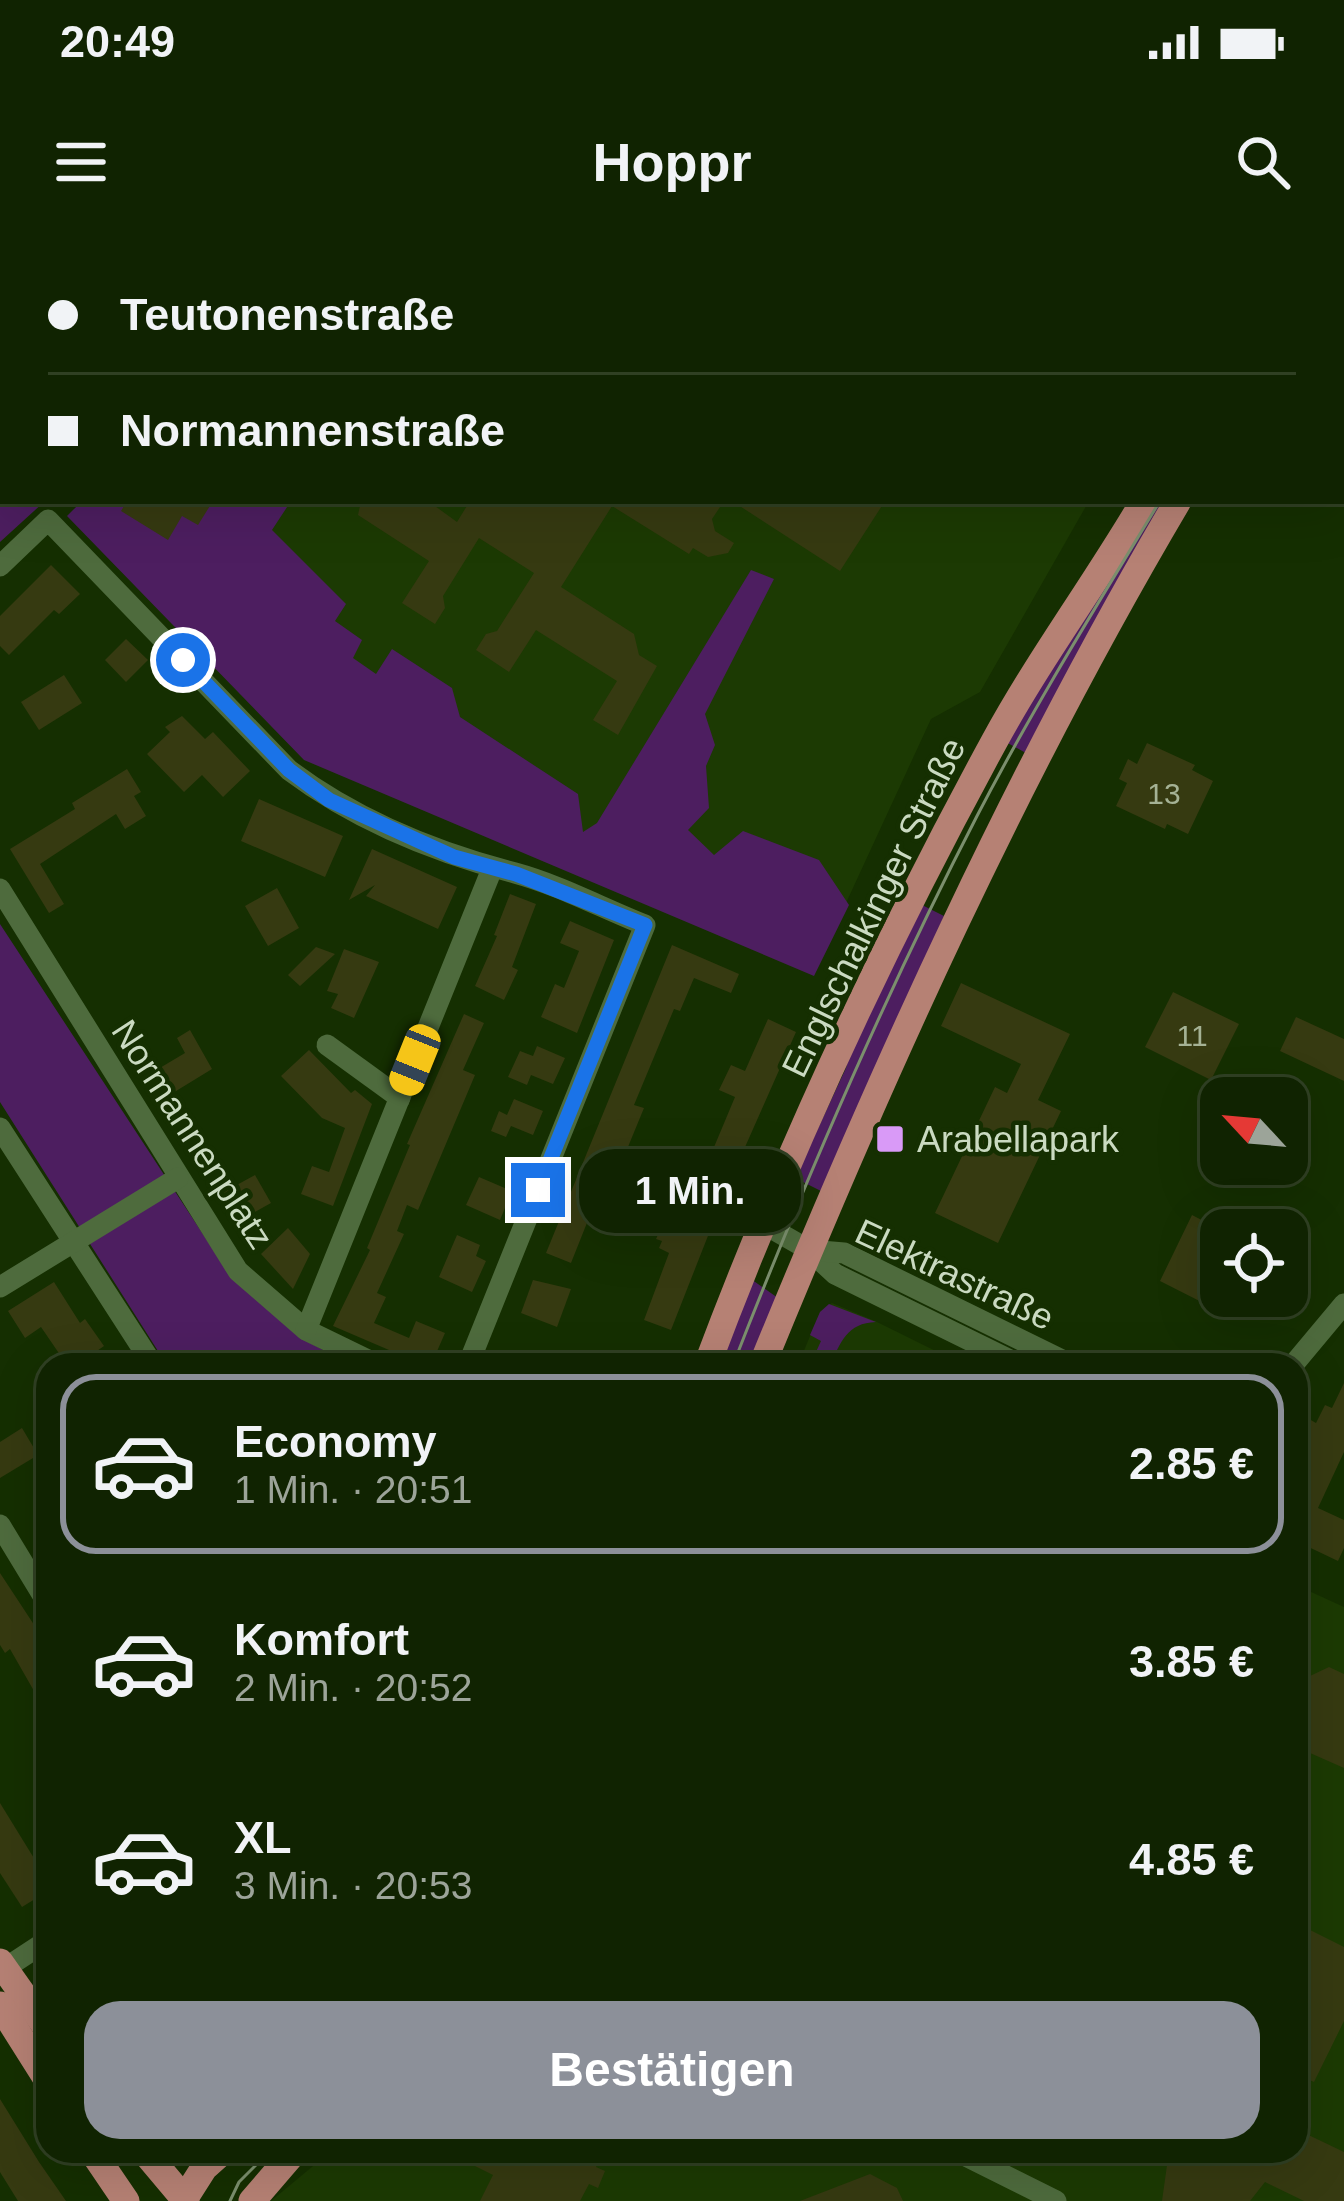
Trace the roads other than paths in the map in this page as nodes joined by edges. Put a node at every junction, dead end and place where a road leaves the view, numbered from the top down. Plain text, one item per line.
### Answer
1 (1142, 504) edge
2 (1176, 504) edge
3 (0, 566) edge
4 (492, 869) junction
5 (0, 889) edge
6 (326, 1045) dead end
7 (400, 1098) junction
8 (0, 1128) edge
9 (178, 1178) junction
10 (763, 1223) junction
11 (72, 1242) junction
12 (809, 1250) junction
13 (0, 1287) edge
14 (1344, 1304) edge
15 (306, 1330) junction
16 (145, 1353) edge
17 (353, 1353) edge
18 (473, 1353) edge
19 (712, 1353) edge
20 (767, 1353) edge
21 (996, 1353) edge
22 (1048, 1353) edge
23 (1303, 1353) edge
24 (0, 1525) edge
25 (36, 1584) edge
26 (36, 1947) edge
27 (2, 1965) edge
28 (0, 2005) edge
29 (36, 2013) edge
30 (36, 2062) edge
31 (100, 2163) edge
32 (154, 2163) edge
33 (156, 2163) edge
34 (206, 2163) edge
35 (210, 2163) edge
36 (285, 2163) edge
37 (980, 2163) edge
38 (184, 2200) edge
39 (127, 2201) edge
40 (252, 2201) edge
41 (1055, 2201) edge

1 - 10 main road, Englschalkinger Straße
2 - 12 main road
3 - 4 street
4 - 7 street
4 - 18 street
5 - 9 street, Normannenplatz
6 - 7 street
7 - 15 street
8 - 11 street
9 - 11 street
9 - 15 street, Normannenplatz
10 - 12 street, Elektrastraße
10 - 19 main road, Englschalkinger Straße
11 - 13 street
11 - 16 street
12 - 20 main road
12 - 21 street, Elektrastraße
12 - 22 street, Elektrastraße
14 - 23 street
15 - 17 street, Normannenplatz
24 - 25 street
26 - 27 street
27 - 29 main road
28 - 30 main road
31 - 39 main road
32 - 38 main road
33 - 34 main road
35 - 38 main road
36 - 40 main road
37 - 41 street

